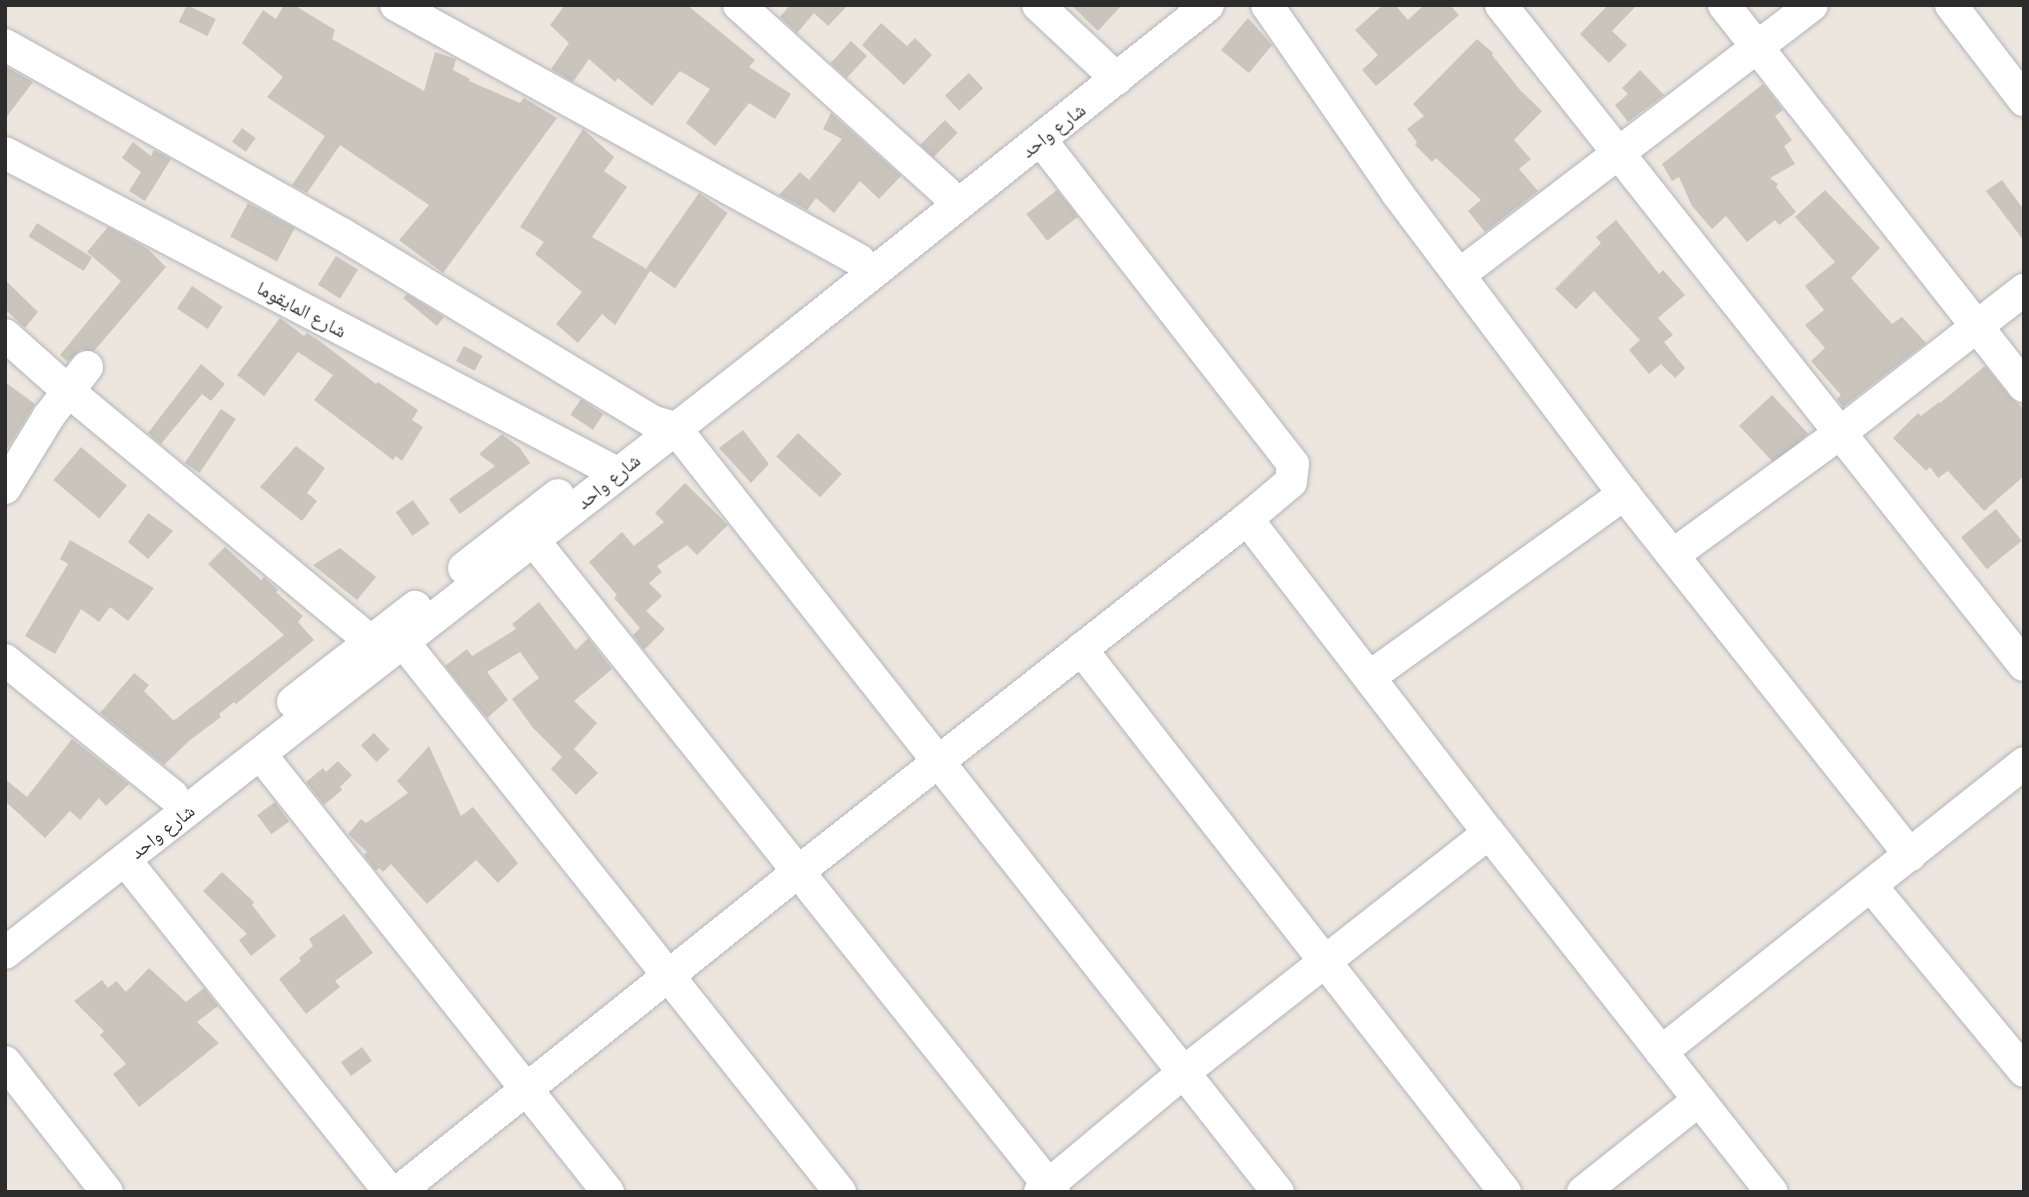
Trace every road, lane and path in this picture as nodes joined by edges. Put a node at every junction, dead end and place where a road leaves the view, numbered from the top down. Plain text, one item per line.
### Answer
1 (396, 5) edge
2 (739, 5) edge
3 (1038, 5) edge
4 (1177, 5) edge
5 (1208, 5) edge
6 (1267, 5) edge
7 (1501, 5) edge
8 (1724, 5) edge
9 (1812, 5) edge
10 (1951, 5) edge
11 (5, 45) edge
12 (1756, 46) junction
13 (1109, 72) junction
14 (2024, 100) edge
15 (1041, 140) junction
16 (1618, 151) junction
17 (5, 153) edge
18 (945, 191) junction
19 (859, 260) junction
20 (1459, 275) junction
21 (2024, 290) edge
22 (1976, 327) junction
23 (5, 335) edge
24 (77, 378) junction
25 (2024, 386) edge
26 (664, 425) junction
27 (1840, 433) junction
28 (608, 469) junction
29 (5, 488) edge
30 (1624, 494) junction
31 (1247, 519) junction
32 (534, 541) junction
33 (1673, 555) junction
34 (370, 641) junction
35 (404, 643) junction
36 (1081, 649) junction
37 (5, 660) edge
38 (2024, 665) edge
39 (1371, 677) junction
40 (261, 755) junction
41 (938, 762) junction
42 (2020, 776) edge
43 (173, 796) junction
44 (1489, 833) junction
45 (1910, 855) junction
46 (125, 860) junction
47 (798, 872) junction
48 (1871, 886) junction
49 (5, 926) edge
50 (5, 953) edge
51 (1325, 962) junction
52 (667, 977) junction
53 (1661, 1052) junction
54 (5, 1062) edge
55 (2024, 1071) edge
56 (1184, 1072) junction
57 (527, 1090) junction
58 (1699, 1100) junction
59 (1048, 1190) edge
60 (107, 1192) edge
61 (390, 1192) edge
62 (398, 1192) edge
63 (608, 1192) edge
64 (840, 1192) edge
65 (1278, 1192) edge
66 (1505, 1192) edge
67 (1583, 1192) edge
68 (1771, 1192) edge

1 - 19 street
2 - 18 street
3 - 13 street
4 - 13 street, شارع واحد
5 - 13 street, شارع واحد
6 - 20 street
7 - 16 street
8 - 12 street
9 - 12 street
10 - 14 street
11 - 26 street
12 - 16 street
12 - 22 street
13 - 15 street, شارع واحد
13 - 18 street, شارع واحد
15 - 26 street, شارع واحد
15 - 31 street
16 - 20 street
16 - 27 street
17 - 28 street, شارع المايقوما
18 - 19 street, شارع واحد
19 - 26 street, شارع واحد
20 - 30 street
21 - 22 street
22 - 25 street
22 - 27 street
23 - 24 street
24 - 29 street
24 - 34 street
26 - 28 street, شارع واحد
26 - 41 street
27 - 33 street
27 - 38 street
28 - 32 street, شارع واحد
28 - 34 street, شارع واحد
30 - 33 street
30 - 39 street
31 - 36 street
31 - 39 street
32 - 35 street, شارع واحد
32 - 47 street
33 - 45 street
34 - 43 street, شارع واحد
35 - 40 street, شارع واحد
35 - 52 street
36 - 41 street
36 - 51 street
37 - 43 street
39 - 44 street
40 - 46 street, شارع واحد
40 - 57 street
41 - 47 street
41 - 56 street
42 - 45 street
43 - 49 street, شارع واحد
44 - 51 street
44 - 53 street
45 - 48 street
46 - 50 street, شارع واحد
46 - 61 street
47 - 52 street
47 - 59 street
48 - 53 street
48 - 55 street
51 - 56 street
51 - 66 street
52 - 57 street
52 - 64 street
53 - 58 street
54 - 60 street
56 - 59 street
56 - 65 street
57 - 62 street
57 - 63 street
58 - 67 street
58 - 68 street

